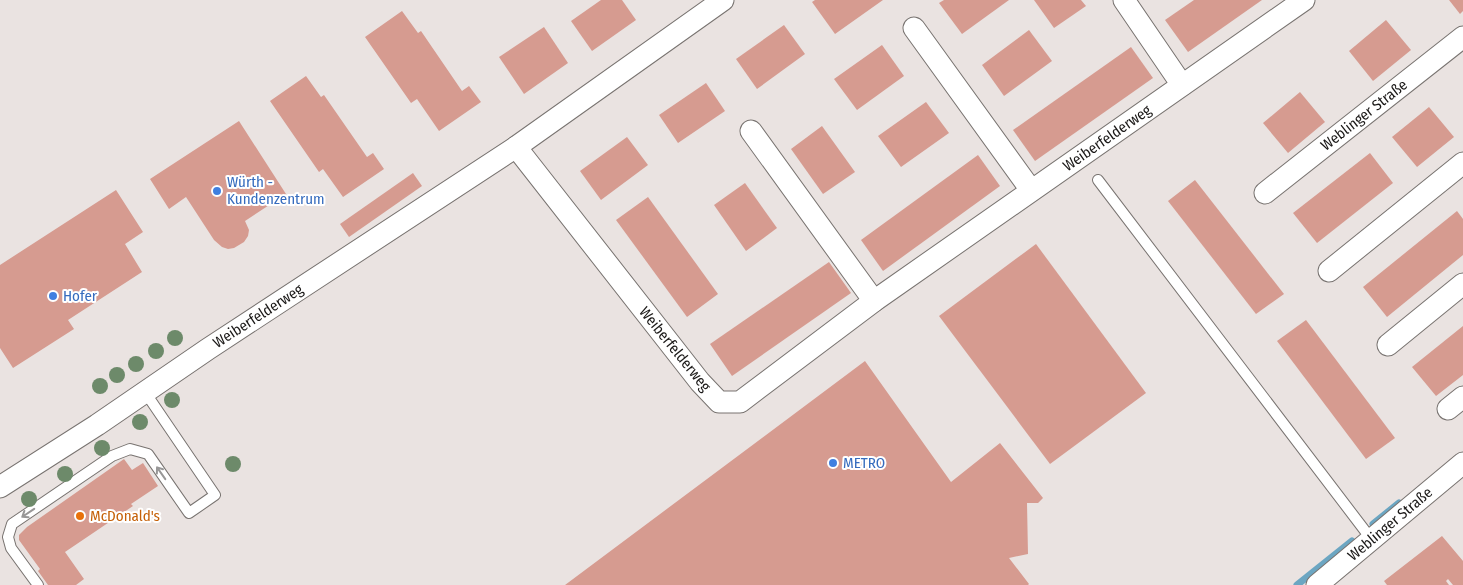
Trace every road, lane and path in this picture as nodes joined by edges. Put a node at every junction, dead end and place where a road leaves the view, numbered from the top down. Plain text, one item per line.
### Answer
1 (723, 0) edge
2 (1124, 0) edge
3 (1304, 0) edge
4 (914, 28) dead end
5 (1463, 37) edge
6 (1182, 85) junction
7 (751, 131) dead end
8 (516, 147) junction
9 (1463, 163) edge
10 (1098, 180) dead end
11 (1031, 190) junction
12 (1265, 193) dead end
13 (1329, 271) dead end
14 (1463, 284) edge
15 (874, 301) junction
16 (1388, 344) dead end
17 (145, 392) junction
18 (1463, 463) edge
19 (0, 487) edge
20 (1372, 540) junction
21 (1324, 583) edge
22 (38, 585) edge

1 - 8 street, Weiberfelderweg
2 - 6 street
3 - 6 street, Weiberfelderweg
4 - 11 street
5 - 12 street, Weblinger Straße
6 - 11 street, Weiberfelderweg
7 - 15 street
8 - 15 street, Weiberfelderweg
8 - 17 street, Weiberfelderweg
9 - 13 street
10 - 20 lane
11 - 15 street, Weiberfelderweg
14 - 16 street
17 - 19 street, Weiberfelderweg
17 -> 22 lane
18 - 20 street, Weblinger Straße
20 - 21 street, Weblinger Straße

